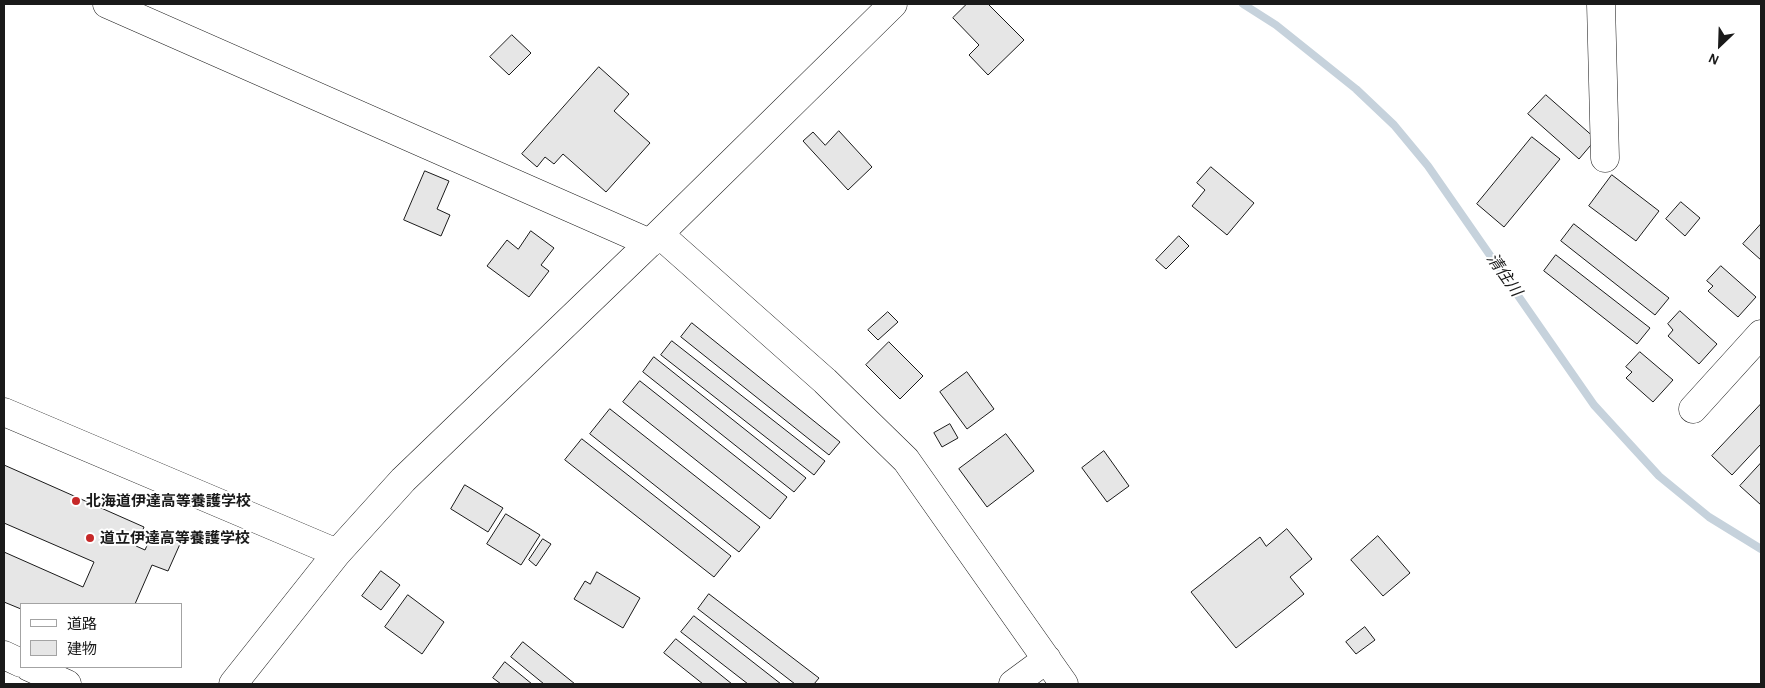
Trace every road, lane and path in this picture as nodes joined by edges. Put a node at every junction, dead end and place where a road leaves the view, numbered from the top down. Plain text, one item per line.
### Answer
1 (107, 4) edge
2 (893, 4) edge
3 (1601, 4) edge
4 (1605, 158) dead end
5 (655, 238) junction
6 (1761, 334) edge
7 (1693, 409) dead end
8 (4, 412) edge
9 (337, 553) junction
10 (4, 655) edge
11 (1047, 660) junction
12 (20, 663) edge
13 (31, 668) edge
14 (67, 684) edge
15 (233, 684) edge
16 (1013, 684) edge
17 (1064, 684) edge

1 - 5 street
2 - 5 street
3 - 4 street
5 - 9 street
5 - 11 street
6 - 7 street
8 - 9 street
9 - 15 street
10 - 12 street
11 - 16 street
11 - 17 street
13 - 14 street

